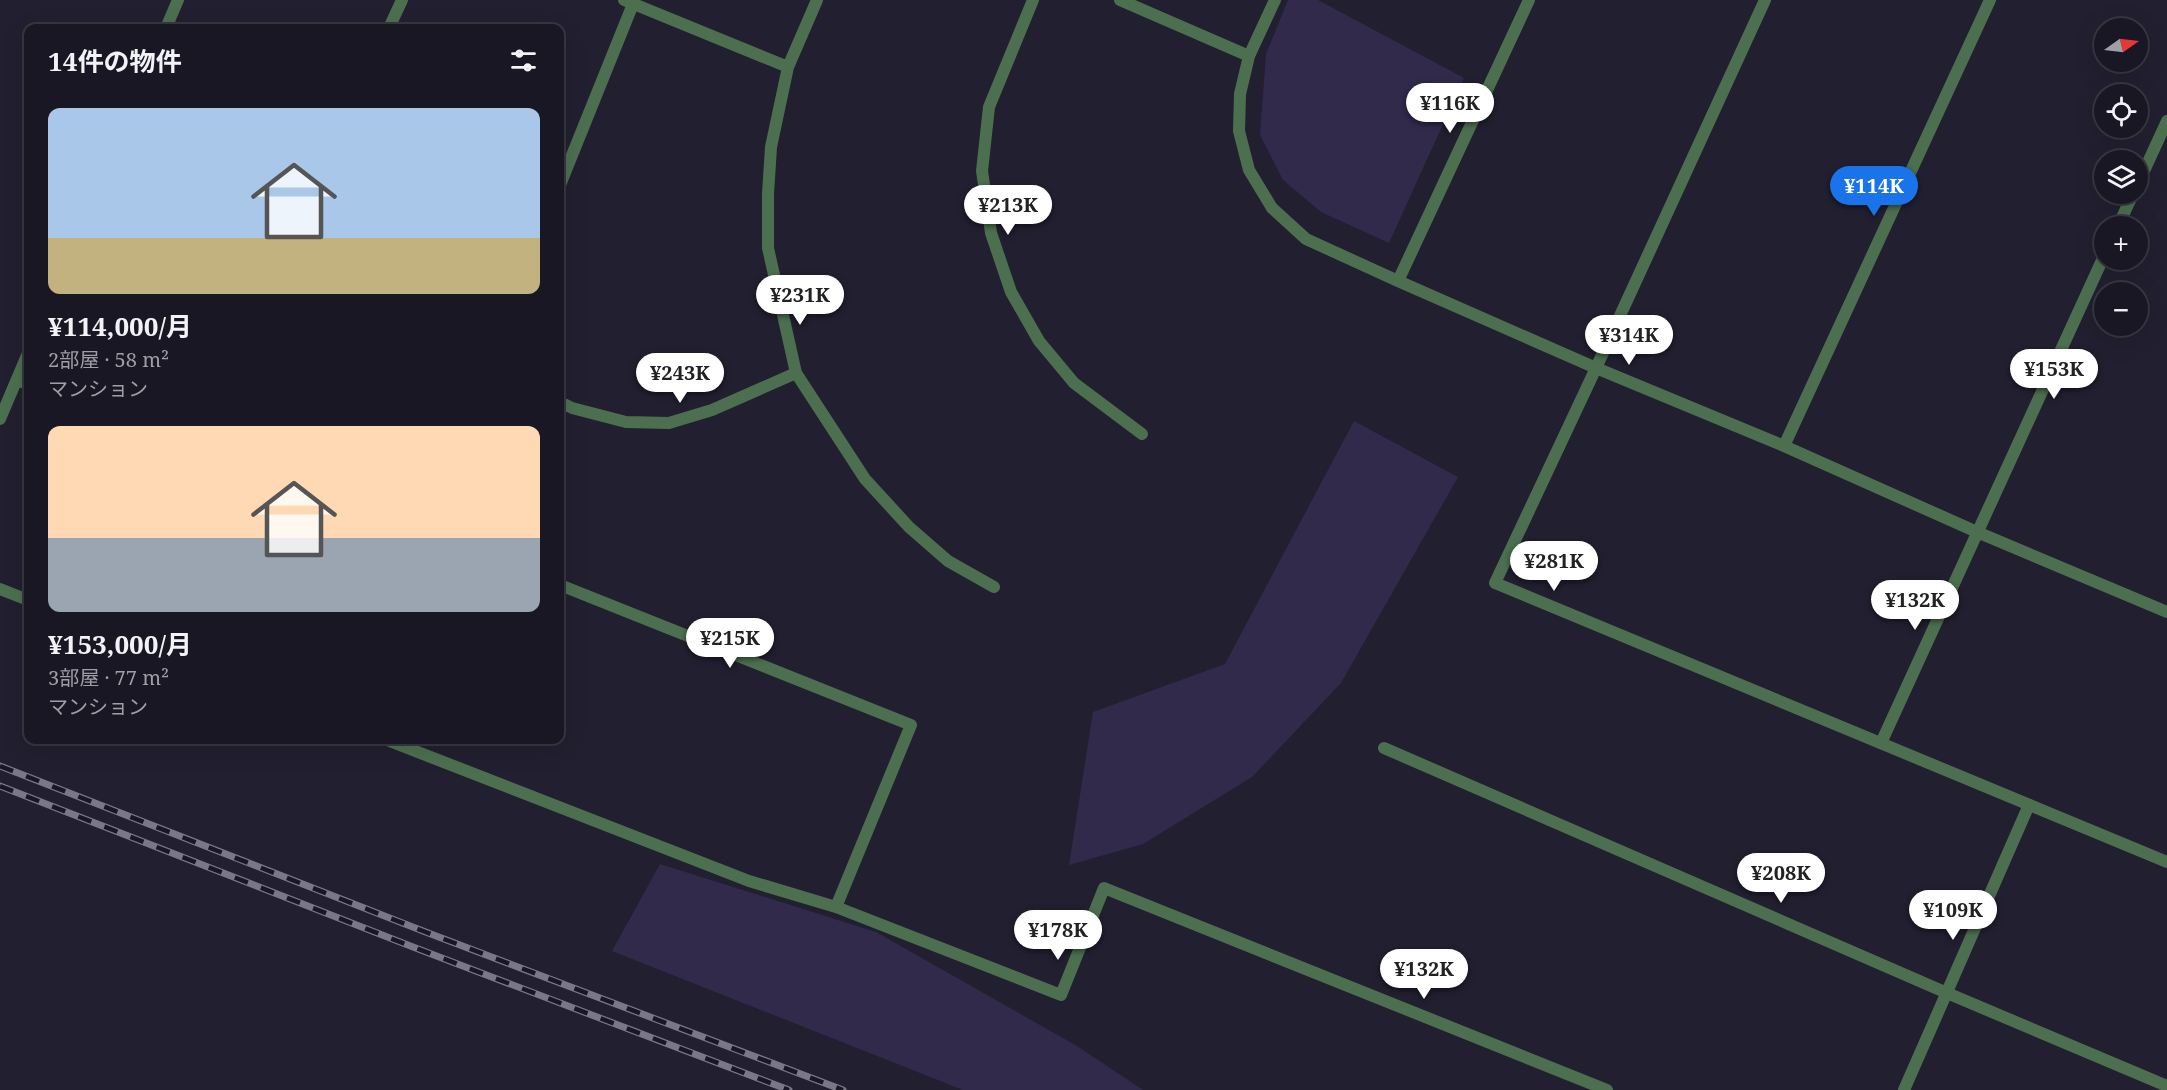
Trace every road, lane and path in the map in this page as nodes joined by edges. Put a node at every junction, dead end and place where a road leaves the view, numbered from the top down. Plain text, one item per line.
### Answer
1 (178, 0) edge
2 (402, 0) edge
3 (817, 0) edge
4 (1033, 0) edge
5 (1120, 0) edge
6 (1275, 0) edge
7 (1528, 0) edge
8 (1766, 0) edge
9 (1990, 0) edge
10 (628, 2) edge
11 (168, 24) edge
12 (391, 24) edge
13 (1250, 56) junction
14 (788, 68) junction
15 (2167, 121) edge
16 (2148, 162) edge
17 (564, 174) edge
18 (2098, 270) edge
19 (1398, 282) junction
20 (1596, 368) junction
21 (796, 373) junction
22 (23, 382) edge
23 (564, 404) edge
24 (0, 419) edge
25 (1142, 434) dead end
26 (1784, 446) junction
27 (1977, 532) junction
28 (564, 587) edge
29 (994, 587) dead end
30 (0, 589) edge
31 (24, 598) edge
32 (2167, 612) edge
33 (1881, 743) junction
34 (397, 744) edge
35 (1384, 748) dead end
36 (2029, 805) junction
37 (2167, 862) edge
38 (836, 907) junction
39 (1947, 993) junction
40 (2167, 1086) edge
41 (1607, 1090) edge
42 (1904, 1090) edge

1 - 11 street
2 - 12 street
3 - 14 street
4 - 25 street
5 - 13 street
6 - 13 street
7 - 19 street
8 - 20 street
9 - 26 street
10 - 14 street
10 - 17 street
13 - 19 street
14 - 21 street
15 - 16 street
18 - 27 street
19 - 20 street
20 - 26 street
20 - 33 street
21 - 23 street
21 - 29 street
22 - 24 street
26 - 27 street
27 - 32 street
27 - 33 street
28 - 38 street
30 - 31 street
33 - 36 street
34 - 38 street
35 - 39 street
36 - 37 street
36 - 39 street
38 - 41 street
39 - 40 street
39 - 42 street

